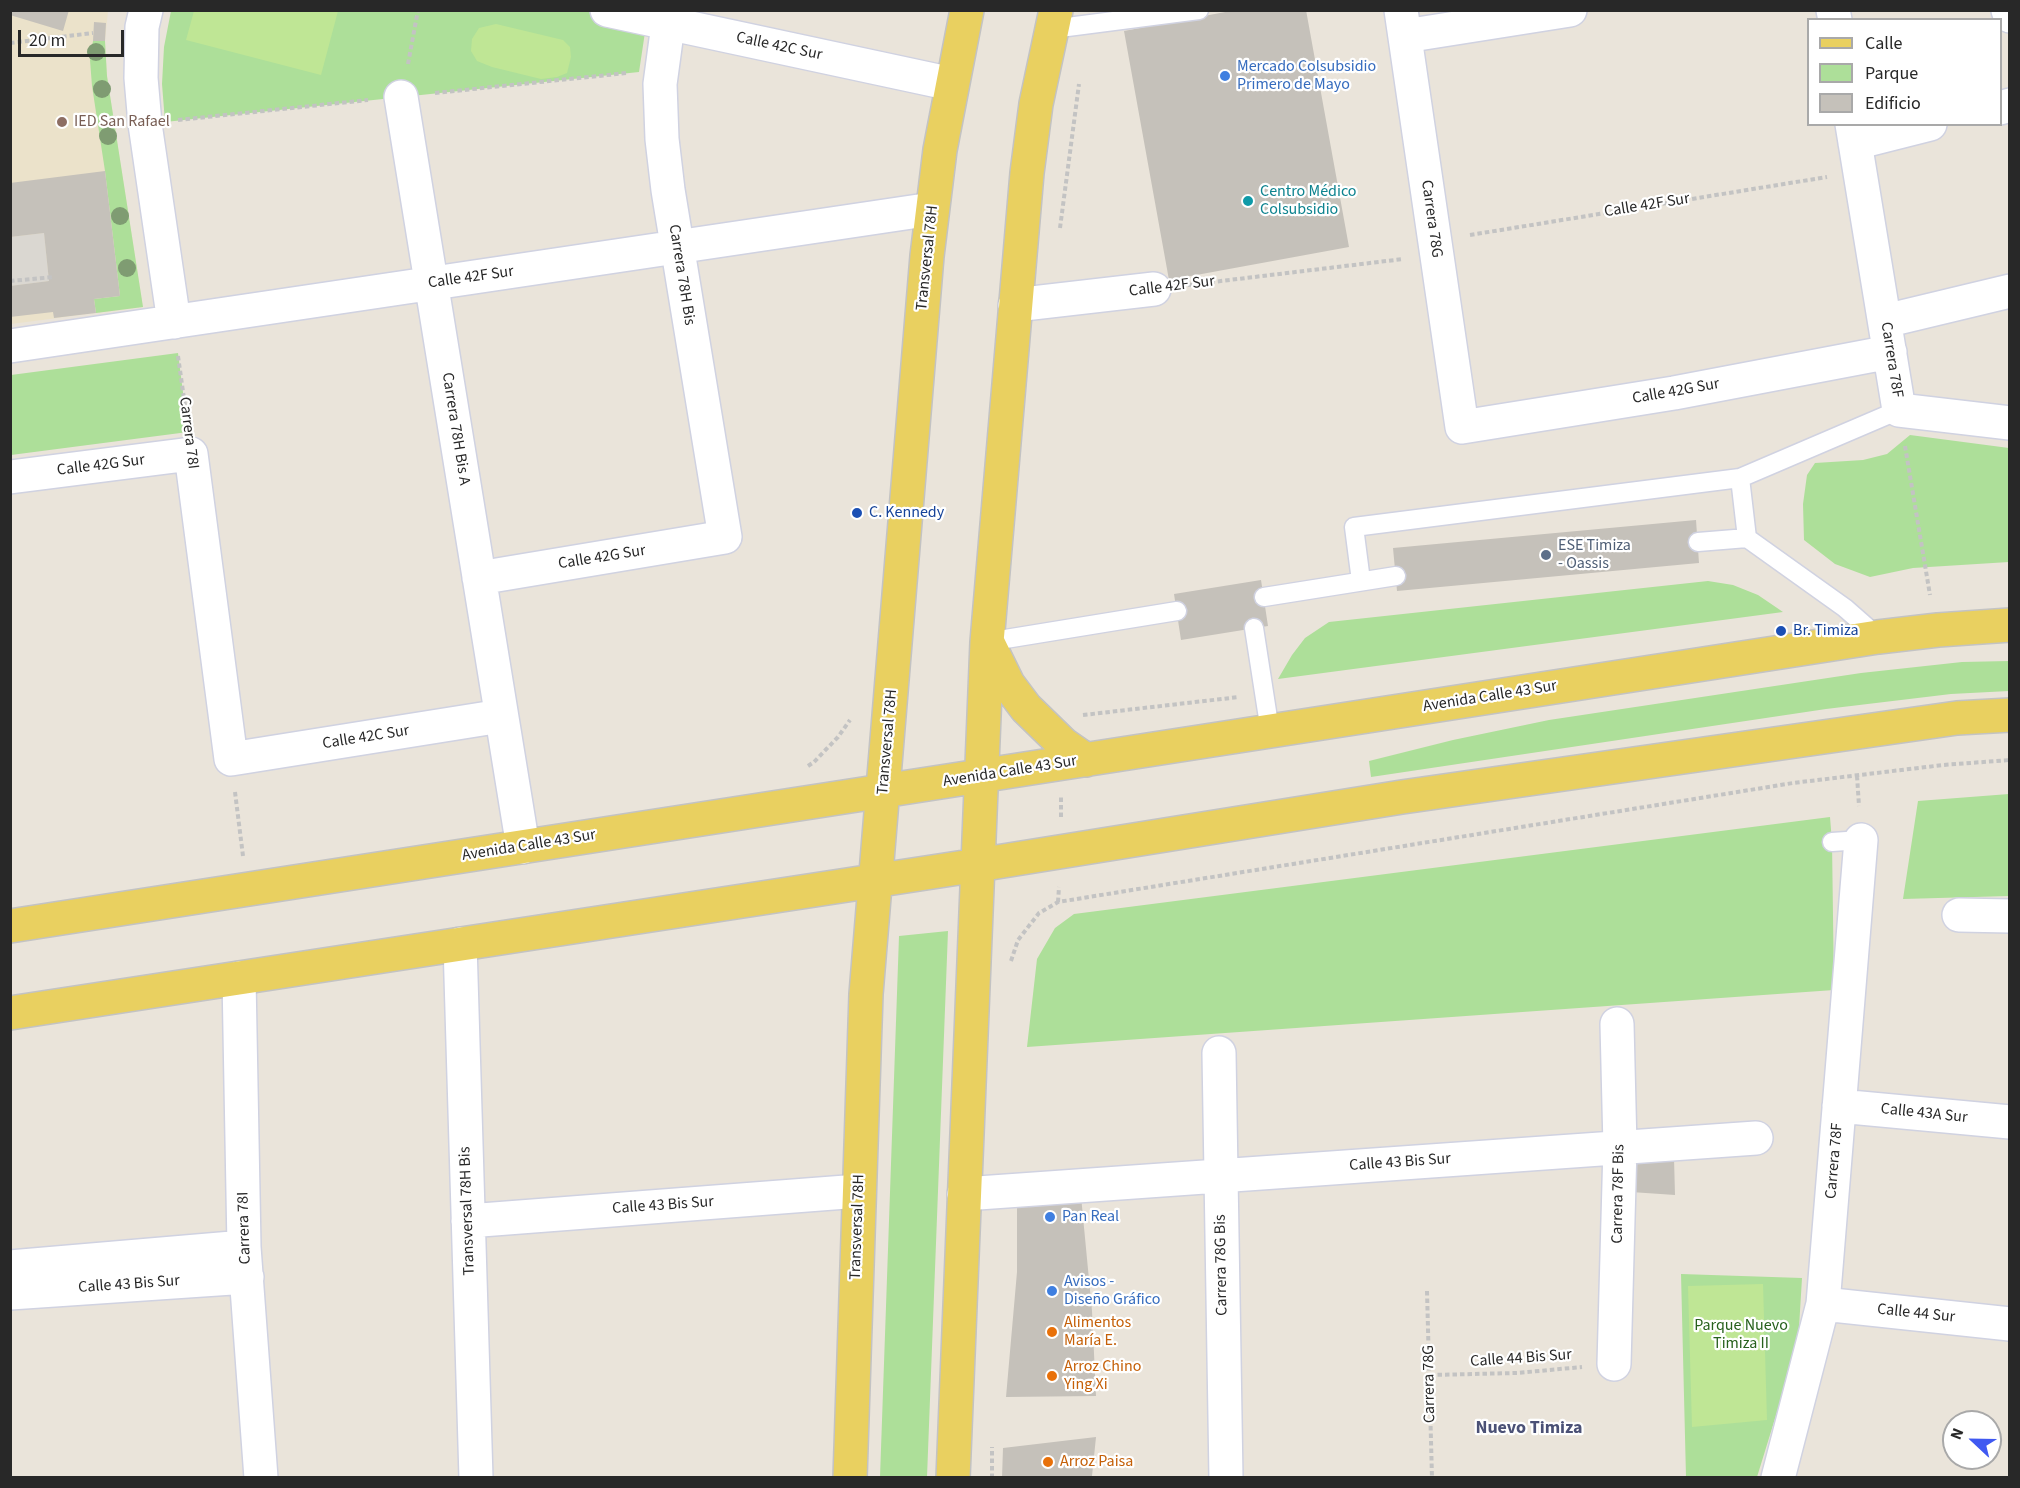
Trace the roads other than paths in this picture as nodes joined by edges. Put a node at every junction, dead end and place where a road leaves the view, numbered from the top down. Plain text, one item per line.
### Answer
1 (146, 10) edge
2 (607, 10) edge
3 (967, 10) edge
4 (1199, 10) edge
5 (1570, 10) edge
6 (2008, 10) edge
7 (2010, 16) edge
8 (669, 17) edge
9 (1054, 20) edge
10 (1403, 23) edge
11 (952, 84) junction
12 (401, 97) road end
13 (1923, 126) edge
14 (1856, 146) edge
15 (932, 209) junction
16 (677, 248) junction
17 (432, 284) junction
18 (1154, 289) road end
19 (2010, 291) edge
20 (1015, 305) junction
21 (174, 322) junction
22 (1887, 337) junction
23 (10, 346) edge
24 (1899, 410) junction
25 (2010, 423) edge
26 (1462, 427) joint
27 (191, 454) joint
28 (10, 477) edge
29 (1740, 478) junction
30 (725, 537) joint
31 (1747, 538) junction
32 (1698, 542) dead end
33 (1396, 576) dead end
34 (479, 578) junction
35 (1361, 581) junction
36 (1264, 597) dead end
37 (1177, 611) dead end
38 (2010, 625) edge
39 (1254, 628) dead end
40 (1878, 637) junction
41 (987, 642) junction
42 (2010, 715) edge
43 (501, 716) junction
44 (1270, 731) junction
45 (231, 759) joint
46 (1074, 761) junction
47 (982, 777) junction
48 (883, 792) junction
49 (1846, 841) dead end
50 (523, 847) junction
51 (978, 865) junction
52 (876, 880) junction
53 (1959, 915) dead end
54 (2010, 916) edge
55 (10, 926) edge
56 (460, 944) junction
57 (239, 978) junction
58 (10, 1013) edge
59 (1617, 1024) dead end
60 (1219, 1053) dead end
61 (1839, 1106) junction
62 (2010, 1122) edge
63 (1756, 1138) dead end
64 (1620, 1147) junction
65 (1221, 1176) junction
66 (859, 1191) junction
67 (963, 1194) junction
68 (468, 1221) junction
69 (246, 1262) junction
70 (10, 1267) edge
71 (10, 1293) edge
72 (1823, 1304) junction
73 (2010, 1324) edge
74 (1614, 1364) road end
75 (261, 1478) edge
76 (476, 1478) edge
77 (850, 1478) edge
78 (953, 1478) edge
79 (1226, 1478) edge
80 (1778, 1478) edge

1 - 21 street
2 - 8 street, Calle 42C Sur
3 - 11 main road, Transversal 78H
4 - 9 lane
5 - 10 street
6 - 7 street
8 - 11 street, Calle 42C Sur
8 - 16 street, Carrera 78H Bis
9 - 20 main road
10 - 26 street, Carrera 78G
11 - 15 main road, Transversal 78H
12 - 17 street, Carrera 78H Bis A
13 - 14 street
14 - 22 street, Carrera 78F
15 - 16 street, Calle 42F Sur
15 - 48 main road, Transversal 78H
16 - 17 street, Calle 42F Sur
16 - 30 street, Carrera 78H Bis
17 - 21 street, Calle 42F Sur
17 - 34 street, Carrera 78H Bis A
18 - 20 street, Calle 42F Sur
19 - 22 street, Calle 42G Sur
20 - 41 main road
21 - 23 street, Calle 42F Sur
22 - 24 street, Carrera 78F
22 - 26 street, Calle 42G Sur
24 - 25 street
24 - 29 lane
27 - 28 street, Calle 42G Sur
27 - 45 street, Carrera 78I
29 - 31 lane
29 - 35 lane
30 - 34 street, Calle 42G Sur
31 - 32 lane
31 - 40 lane
33 - 35 lane
34 - 43 street, Carrera 78H Bis A
35 - 36 lane
37 - 41 lane
38 - 40 main road, Avenida Calle 43 Sur
39 - 44 lane
40 - 44 main road, Avenida Calle 43 Sur
41 - 46 main road
41 - 47 main road
42 - 51 main road
43 - 45 street, Calle 42C Sur
43 - 50 street, Carrera 78H Bis A
44 - 46 main road, Avenida Calle 43 Sur
46 - 47 main road, Avenida Calle 43 Sur
47 - 48 main road, Avenida Calle 43 Sur
47 - 51 main road
48 - 50 main road, Avenida Calle 43 Sur
48 - 52 main road, Transversal 78H
49 - 61 street, Carrera 78F
50 - 55 main road, Avenida Calle 43 Sur
51 - 52 main road
51 - 67 main road
52 - 56 main road
52 - 66 main road, Transversal 78H
53 - 54 street
56 - 57 main road
56 - 68 street, Transversal 78H Bis
57 - 58 main road
57 - 69 street, Carrera 78I
59 - 64 street, Carrera 78F Bis
60 - 65 street, Carrera 78G Bis
61 - 62 street, Calle 43A Sur
61 - 72 street, Carrera 78F
63 - 64 street, Calle 43 Bis Sur
64 - 65 street, Calle 43 Bis Sur
64 - 74 street, Carrera 78F Bis
65 - 67 street, Calle 43 Bis Sur
65 - 79 street, Carrera 78G Bis
66 - 68 street, Calle 43 Bis Sur
66 - 77 main road, Transversal 78H
67 - 78 main road
68 - 76 street, Transversal 78H Bis
69 - 70 street, Calle 43 Bis Sur
69 - 71 street, Calle 43 Bis Sur
69 - 75 street, Carrera 78I
72 - 73 street, Calle 44 Sur
72 - 80 street, Carrera 78F

